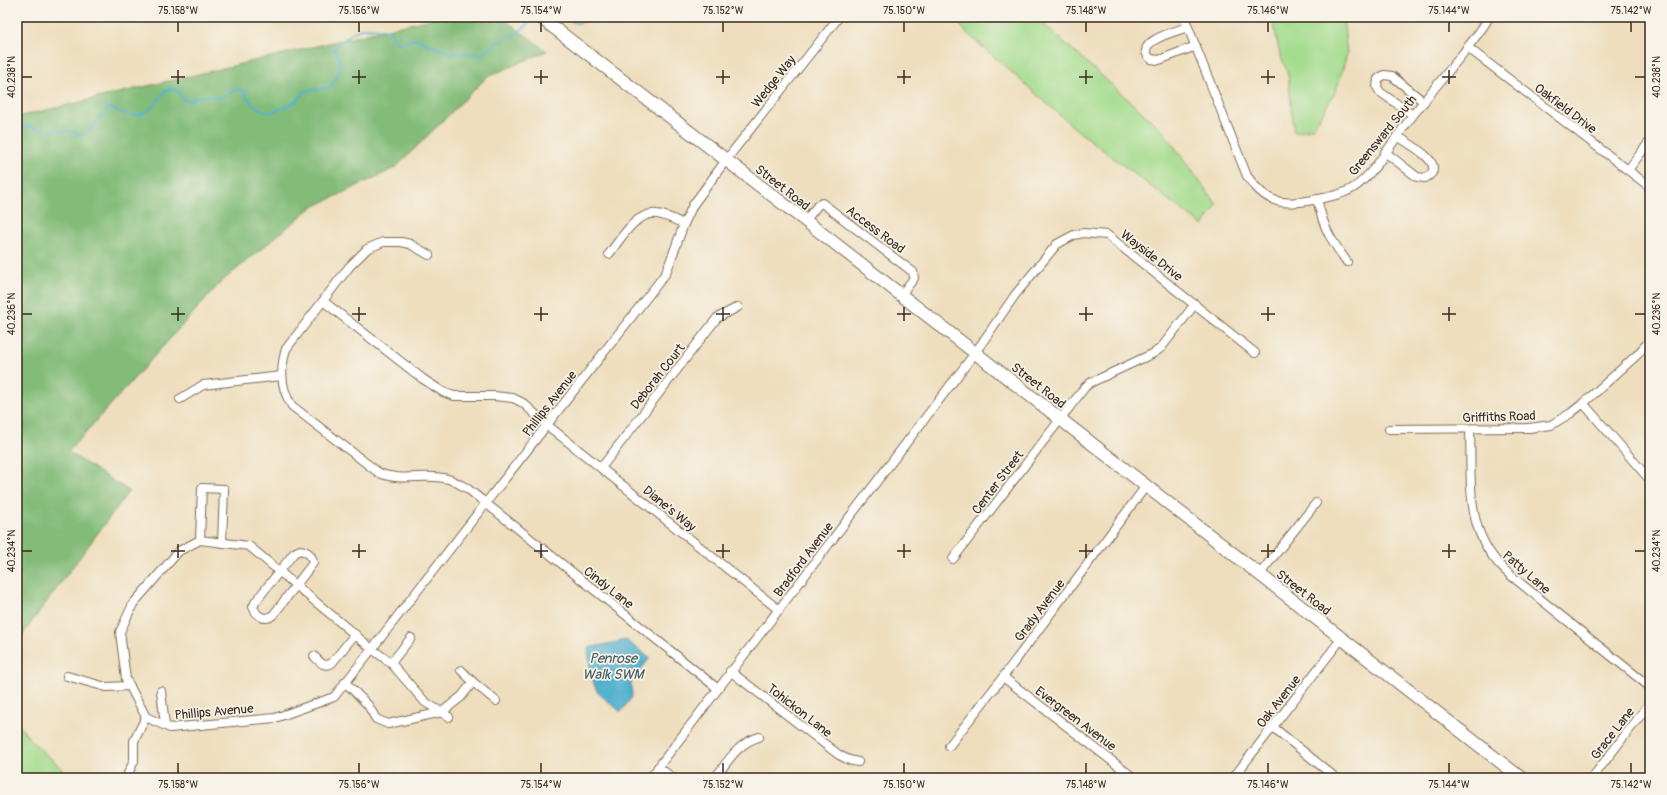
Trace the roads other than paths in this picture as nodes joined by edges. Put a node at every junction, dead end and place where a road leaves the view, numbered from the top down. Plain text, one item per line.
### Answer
1 (540, 17) edge
2 (839, 17) edge
3 (1184, 17) edge
4 (1489, 17) edge
5 (1188, 27) junction
6 (1196, 46) junction
7 (1467, 47) junction
8 (1424, 102) junction
9 (1413, 115) junction
10 (1397, 136) junction
11 (1650, 141) edge
12 (1385, 152) junction
13 (726, 160) junction
14 (1628, 170) junction
15 (1650, 188) edge
16 (1317, 199) junction
17 (805, 221) junction
18 (684, 224) junction
19 (609, 254) dead end
20 (429, 256) dead end
21 (1347, 262) dead end
22 (901, 295) junction
23 (323, 301) junction
24 (1195, 304) junction
25 (738, 307) dead end
26 (1650, 340) edge
27 (975, 353) junction
28 (1254, 353) dead end
29 (281, 376) junction
30 (180, 399) dead end
31 (1584, 403) junction
32 (1060, 419) junction
33 (547, 425) junction
34 (1470, 429) junction
35 (1389, 430) dead end
36 (601, 468) junction
37 (1650, 480) edge
38 (1146, 486) junction
39 (1316, 503) dead end
40 (485, 504) junction
41 (200, 540) junction
42 (222, 543) junction
43 (953, 559) dead end
44 (280, 572) junction
45 (1259, 575) junction
46 (296, 586) junction
47 (779, 610) junction
48 (355, 634) junction
49 (411, 638) dead end
50 (1342, 638) junction
51 (372, 648) junction
52 (314, 656) dead end
53 (392, 663) junction
54 (461, 670) dead end
55 (730, 671) junction
56 (66, 676) dead end
57 (1003, 677) junction
58 (345, 682) junction
59 (473, 682) junction
60 (130, 686) junction
61 (1650, 687) edge
62 (718, 688) junction
63 (161, 691) dead end
64 (496, 702) dead end
65 (1650, 703) edge
66 (442, 712) junction
67 (146, 717) junction
68 (449, 717) dead end
69 (165, 725) junction
70 (1273, 726) junction
71 (759, 737) dead end
72 (949, 746) dead end
73 (858, 762) dead end
74 (658, 767) junction
75 (126, 778) edge
76 (650, 778) edge
77 (673, 778) edge
78 (715, 778) edge
79 (1134, 778) edge
80 (1233, 778) edge
81 (1336, 778) edge
82 (1521, 778) edge
83 (1592, 778) edge

1 - 13 main road, Street Road
2 - 13 street, Wedge Way
3 - 5 street, Greensward South
4 - 7 street, Greensward South
5 - 6 street, Greensward South
5 - 6 street
6 - 16 street, Greensward South
7 - 8 street, Greensward South
7 - 14 street, Oakfield Drive
8 - 9 street, Greensward South
8 - 9 street
9 - 10 street, Greensward South
10 - 12 street, Greensward South
10 - 12 street
11 - 14 street
12 - 16 street, Greensward South
13 - 17 main road, Street Road
13 - 18 street, Phillips Avenue
14 - 15 street, Oakfield Drive
16 - 21 street
17 - 22 main road, Street Road
17 - 22 street, Access Road
18 - 19 street
18 - 33 street, Phillips Avenue
20 - 23 street
22 - 27 main road, Street Road
23 - 29 street
23 - 33 street, Diane's Way
24 - 27 street, Wayside Drive
24 - 28 street, Wayside Drive
24 - 32 street, Center Street
25 - 36 street, Deborah Court
26 - 31 street, Griffiths Road
27 - 32 main road, Street Road
27 - 47 street, Bradford Avenue
29 - 30 street
29 - 40 street, Cindy Lane
31 - 34 street, Griffiths Road
31 - 37 street
32 - 38 main road, Street Road
32 - 43 street, Center Street
33 - 36 street, Diane's Way
33 - 40 street, Phillips Avenue
34 - 35 street, Griffiths Road
34 - 61 street, Patty Lane
36 - 47 street, Diane's Way
38 - 45 main road, Street Road
38 - 57 street, Grady Avenue
39 - 45 street
40 - 51 street, Phillips Avenue
40 - 62 street, Cindy Lane
41 - 42 street
41 - 42 street
41 - 60 street
42 - 44 street
44 - 46 street
44 - 46 street
44 - 46 street
45 - 50 main road, Street Road
46 - 48 street
47 - 55 street, Bradford Avenue
48 - 51 street
48 - 52 street
49 - 53 street
50 - 70 street, Oak Avenue
50 - 82 main road, Street Road
51 - 53 street
51 - 58 street, Phillips Avenue
53 - 66 street
54 - 59 street
55 - 62 street, Bradford Avenue
55 - 73 street, Tohickon Lane
56 - 60 street
57 - 72 street, Grady Avenue
57 - 79 street, Evergreen Avenue
58 - 66 street
58 - 69 street, Phillips Avenue
59 - 64 street
59 - 66 street
60 - 67 street
62 - 74 street, Bradford Avenue
63 - 69 street
65 - 83 street, Grace Lane
66 - 68 street
67 - 69 street, Phillips Avenue
67 - 75 street
70 - 80 street, Oak Avenue
70 - 81 street
71 - 78 street
74 - 76 street, Bradford Avenue
74 - 77 street

